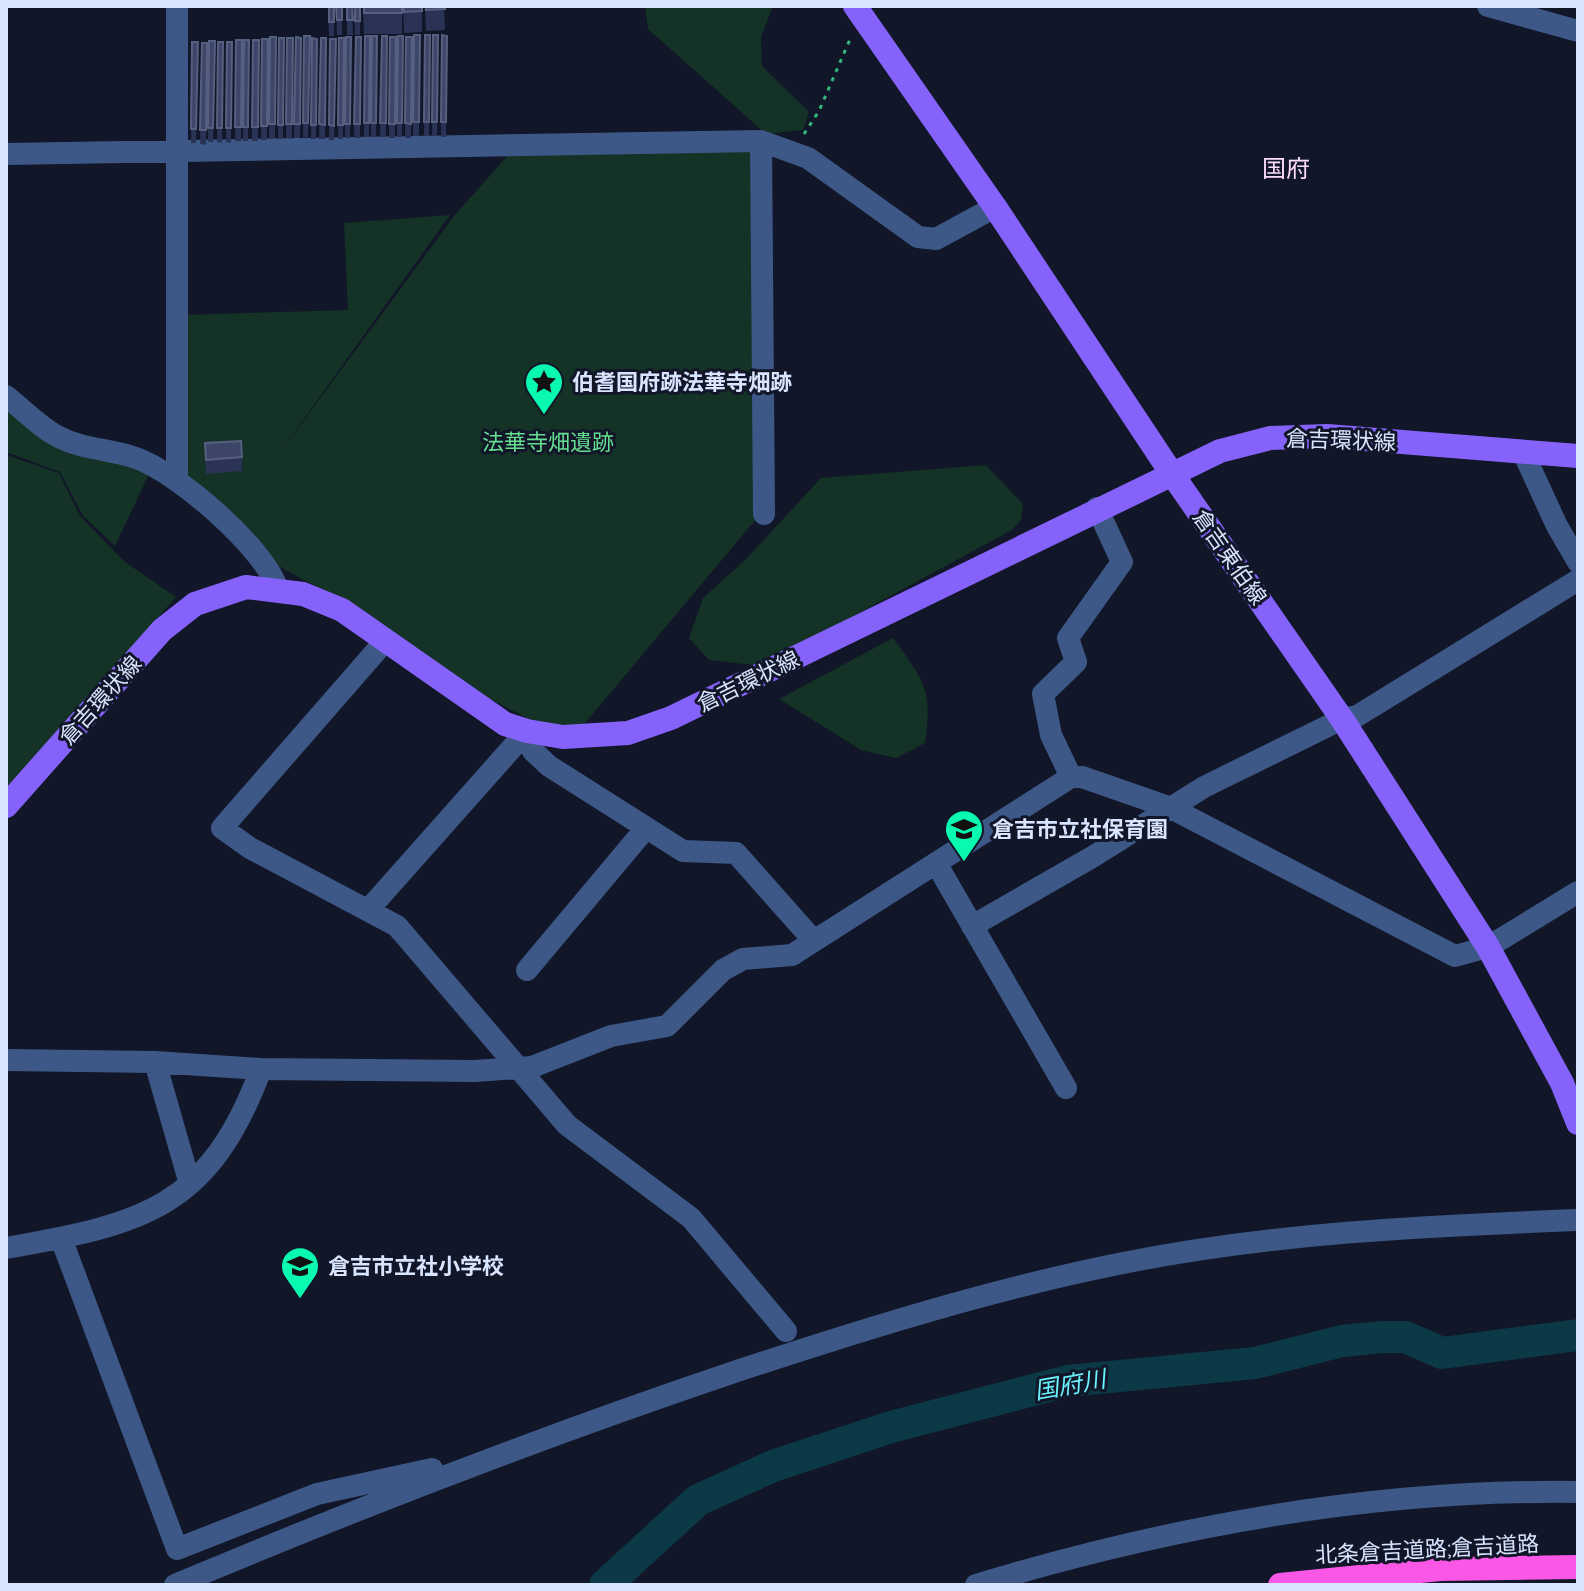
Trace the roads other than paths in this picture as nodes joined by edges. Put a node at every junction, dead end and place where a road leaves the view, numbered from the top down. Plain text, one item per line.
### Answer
1 (177, 6) edge
2 (1488, 6) edge
3 (862, 16) edge
4 (1566, 21) edge
5 (761, 141) junction
6 (178, 153) junction
7 (6, 154) edge
8 (995, 207) junction
9 (6, 396) edge
10 (1523, 452) junction
11 (1578, 456) edge
12 (1172, 474) junction
13 (177, 480) junction
14 (1097, 508) junction
15 (764, 514) dead end
16 (1578, 562) edge
17 (1578, 580) edge
18 (278, 590) junction
19 (378, 649) dead end
20 (1342, 719) junction
21 (527, 731) junction
22 (1071, 777) junction
23 (6, 806) edge
24 (1171, 808) junction
25 (646, 828) junction
26 (936, 863) junction
27 (1578, 892) edge
28 (369, 909) junction
29 (972, 926) junction
30 (814, 941) junction
31 (1488, 947) junction
32 (527, 970) dead end
33 (6, 1060) edge
34 (155, 1062) junction
35 (520, 1068) junction
36 (261, 1069) junction
37 (1066, 1088) dead end
38 (1578, 1123) edge
39 (190, 1184) junction
40 (1578, 1220) edge
41 (61, 1238) junction
42 (6, 1248) edge
43 (786, 1331) dead end
44 (457, 1472) junction
45 (1578, 1492) edge
46 (1578, 1567) edge
47 (1578, 1584) edge
48 (175, 1585) edge
49 (976, 1585) edge
50 (1280, 1585) edge
51 (1511, 1585) edge

1 - 6 street
2 - 4 street
3 - 8 main road, 倉吉東伯線
5 - 6 street
5 - 8 street
5 - 15 street
6 - 7 street
6 - 13 street
8 - 12 main road, 倉吉東伯線
9 - 13 street
10 - 11 main road, 倉吉環状線
10 - 12 main road, 倉吉環状線
10 - 16 street
12 - 14 main road, 倉吉環状線
12 - 20 main road, 倉吉東伯線
13 - 18 street
14 - 21 main road, 倉吉環状線
14 - 22 street
17 - 20 street
18 - 21 main road, 倉吉環状線
18 - 23 main road, 倉吉環状線
19 - 28 street
20 - 24 street
20 - 31 main road, 倉吉東伯線
21 - 25 street
21 - 28 street
22 - 24 street
22 - 26 street
24 - 29 street
24 - 31 street
25 - 30 street
25 - 32 street
26 - 29 street
26 - 30 street
27 - 31 street
28 - 35 street
29 - 37 street
30 - 35 street
31 - 38 main road, 倉吉東伯線
33 - 34 street
34 - 36 street
34 - 39 street
35 - 36 street
35 - 43 street
36 - 39 street
39 - 41 street
40 - 44 street
41 - 42 street
41 - 44 street
44 - 48 street
45 - 49 street
46 - 50 highway, 北条倉吉道路;倉吉道路
47 - 51 highway, 北条倉吉道路;倉吉道路

